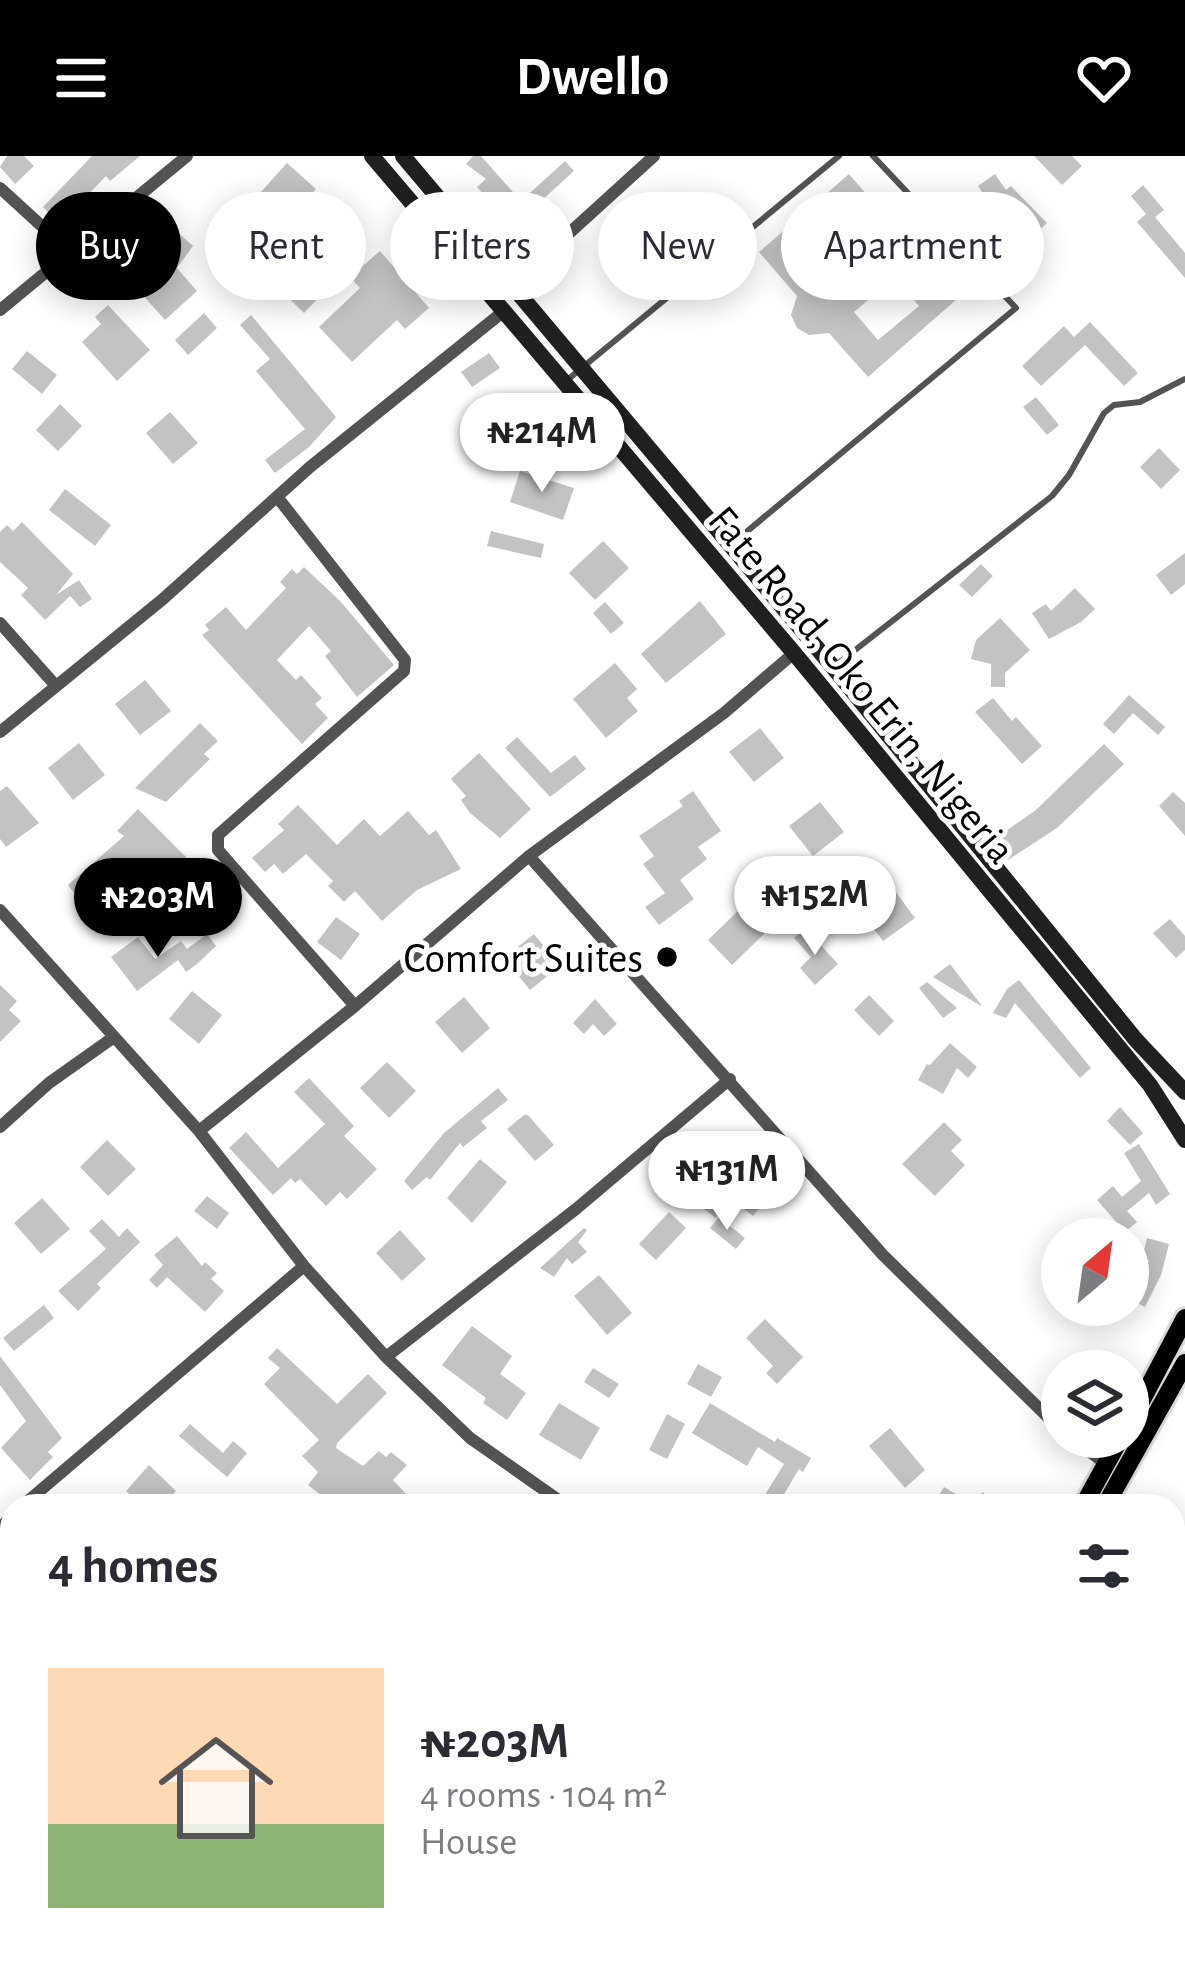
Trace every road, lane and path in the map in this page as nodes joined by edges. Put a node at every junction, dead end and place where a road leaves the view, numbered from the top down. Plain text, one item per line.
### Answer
1 (187, 156) edge
2 (372, 156) edge
3 (403, 156) edge
4 (654, 156) edge
5 (839, 156) edge
6 (873, 156) edge
7 (0, 188) edge
8 (142, 192) edge
9 (433, 192) edge
10 (36, 221) edge
11 (574, 229) edge
12 (36, 279) edge
13 (523, 300) edge
14 (0, 310) edge
15 (504, 311) junction
16 (581, 368) junction
17 (563, 383) junction
18 (1183, 384) edge
19 (278, 498) junction
20 (730, 545) junction
21 (0, 622) edge
22 (794, 653) junction
23 (833, 667) junction
24 (56, 686) junction
25 (0, 732) edge
26 (529, 856) junction
27 (0, 910) edge
28 (355, 1006) junction
29 (114, 1037) junction
30 (730, 1078) junction
31 (1185, 1092) edge
32 (0, 1127) edge
33 (200, 1130) junction
34 (1185, 1140) edge
35 (304, 1266) junction
36 (1185, 1318) edge
37 (386, 1357) junction
38 (1185, 1364) edge
39 (1149, 1386) edge
40 (1041, 1410) edge
41 (1098, 1458) edge
42 (1109, 1458) edge
43 (1106, 1464) junction
44 (36, 1494) edge
45 (550, 1494) edge
46 (1090, 1494) edge
47 (1112, 1494) edge

1 - 8 street
2 - 15 street, Fate Road, Oko Erin, Nigeria
3 - 9 street, Fate Road, Oko Erin, Nigeria
4 - 11 street
5 - 16 lane
6 - 20 lane
7 - 10 street
12 - 14 street
13 - 16 street, Fate Road, Oko Erin, Nigeria
15 - 17 street, Fate Road, Oko Erin, Nigeria
15 - 19 street
16 - 17 lane
16 - 20 street, Fate Road, Oko Erin, Nigeria
17 - 22 street, Fate Road, Oko Erin, Nigeria
18 - 23 lane
19 - 24 street
19 - 28 street
20 - 23 street, Fate Road, Oko Erin, Nigeria
21 - 24 street
22 - 26 street
22 - 34 street, Fate Road, Oko Erin, Nigeria
23 - 31 street, Fate Road, Oko Erin, Nigeria
24 - 25 street
26 - 28 street
26 - 30 street
27 - 29 street
28 - 33 street
29 - 32 street
29 - 33 street
30 - 37 street
30 - 40 street
33 - 35 street
35 - 37 street
35 - 44 street
36 - 39 main road
37 - 45 street
38 - 47 main road
41 - 43 street
42 - 43 main road
43 - 46 main road

